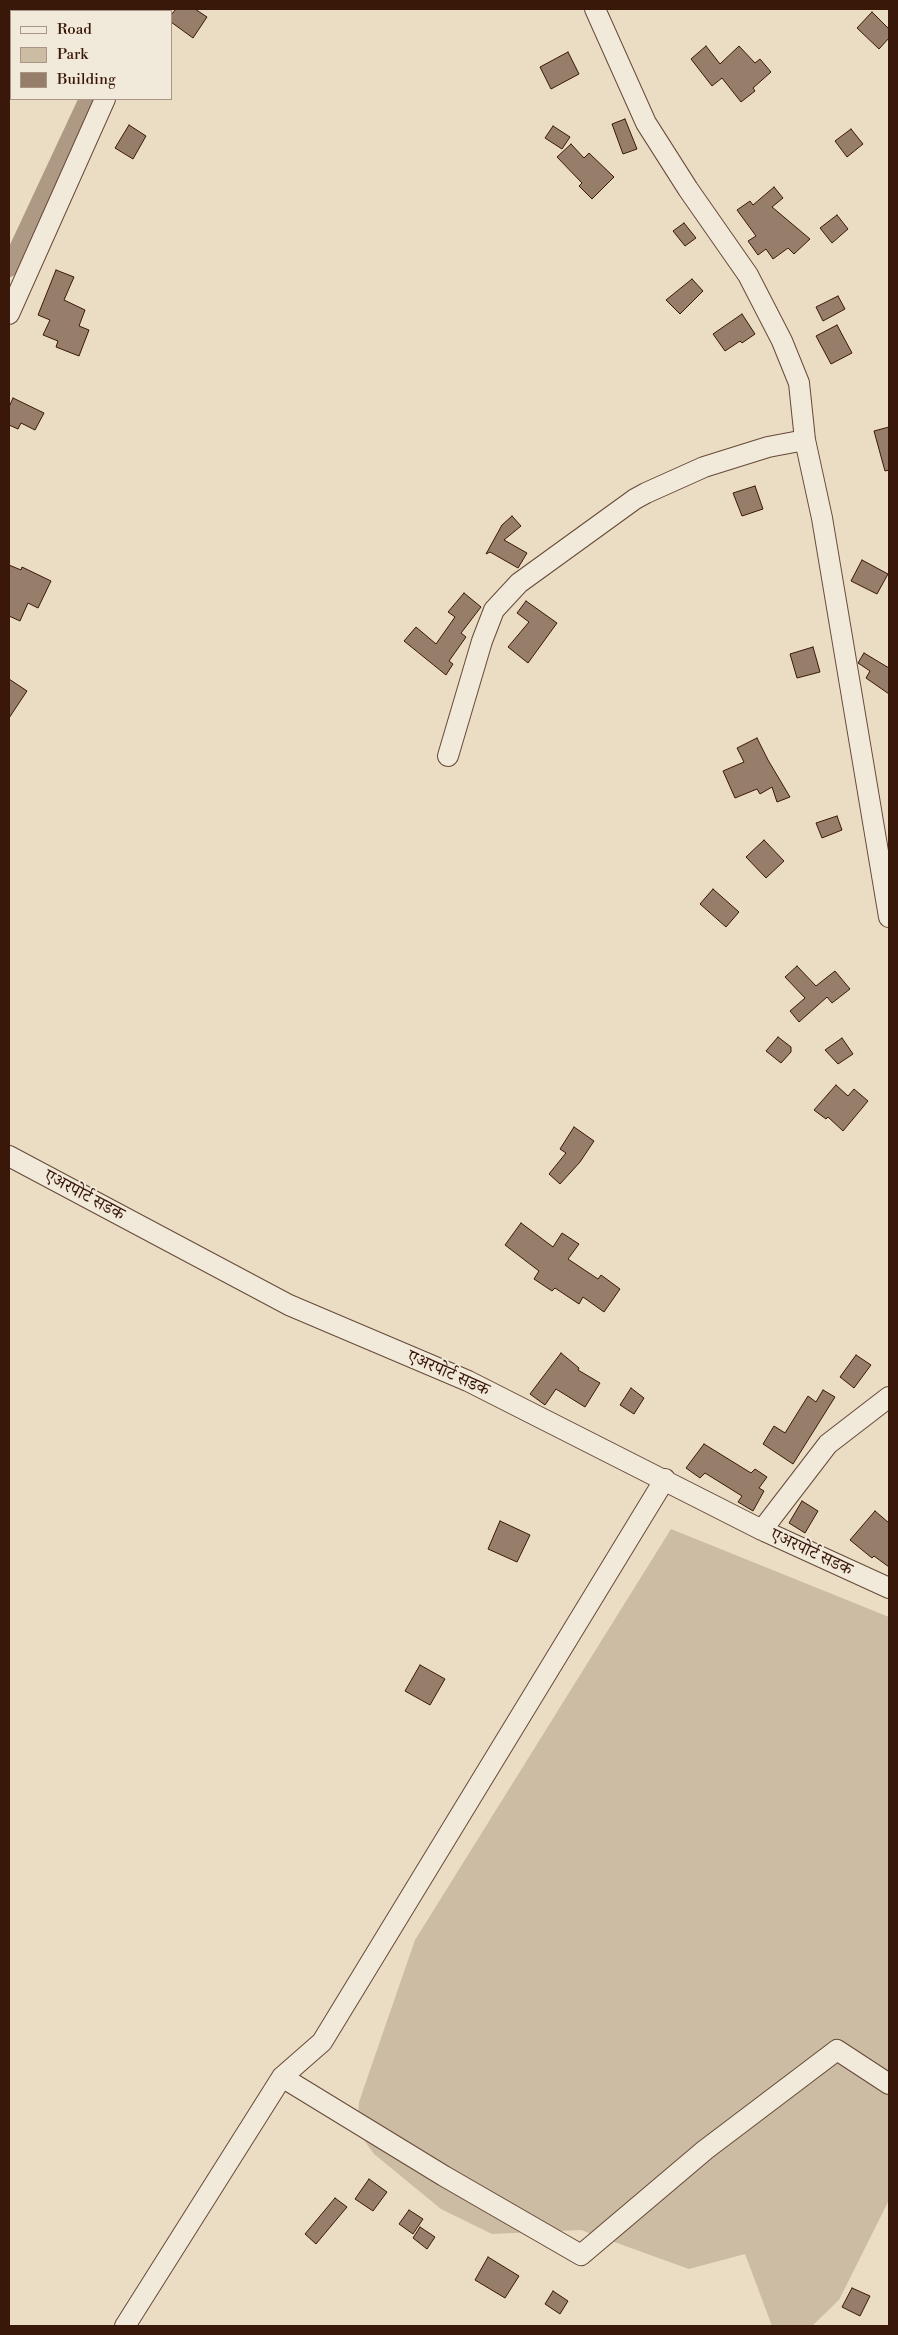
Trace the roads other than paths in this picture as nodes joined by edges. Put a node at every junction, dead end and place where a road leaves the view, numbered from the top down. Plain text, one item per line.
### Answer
1 (595, 9) edge
2 (105, 100) edge
3 (9, 314) edge
4 (805, 440) junction
5 (448, 756) dead end
6 (889, 917) edge
7 (9, 1156) edge
8 (889, 1397) edge
9 (665, 1479) junction
10 (762, 1530) junction
11 (889, 1588) edge
12 (282, 2078) junction
13 (889, 2084) edge
14 (125, 2326) edge

1 - 4 street
2 - 3 street
4 - 5 street
4 - 6 street
7 - 9 street, एअरपोर्ट सडक
8 - 10 street
9 - 10 street, एअरपोर्ट सडक
9 - 12 street
10 - 11 street, एअरपोर्ट सडक
12 - 13 street
12 - 14 street

